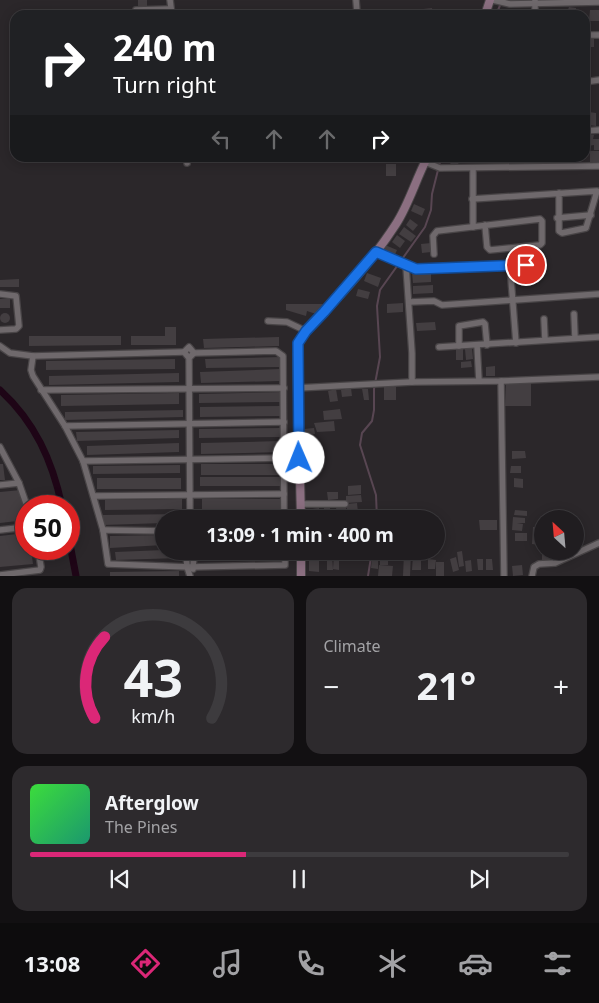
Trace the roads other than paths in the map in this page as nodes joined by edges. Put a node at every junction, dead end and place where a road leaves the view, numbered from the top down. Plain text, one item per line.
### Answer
1 (493, 0) edge
2 (534, 2) edge
3 (599, 2) edge
4 (427, 162) edge
5 (599, 166) edge
6 (473, 168) junction
7 (598, 191) edge
8 (559, 193) junction
9 (472, 199) junction
10 (591, 215) junction
11 (557, 218) junction
12 (485, 225) junction
13 (473, 227) junction
14 (376, 252) junction
15 (434, 254) dead end
16 (403, 264) junction
17 (541, 264) dead end
18 (510, 266) junction
19 (0, 294) edge
20 (599, 294) edge
21 (514, 300) junction
22 (410, 302) junction
23 (574, 314) dead end
24 (544, 319) dead end
25 (268, 321) dead end
26 (0, 330) edge
27 (306, 331) junction
28 (599, 337) edge
29 (575, 338) junction
30 (545, 340) junction
31 (516, 343) junction
32 (477, 345) junction
33 (487, 345) junction
34 (0, 346) edge
35 (459, 346) junction
36 (440, 347) dead end
37 (184, 352) junction
38 (194, 353) junction
39 (33, 356) junction
40 (189, 358) junction
41 (599, 377) edge
42 (479, 381) junction
43 (412, 382) junction
44 (501, 382) junction
45 (284, 388) junction
46 (297, 388) junction
47 (189, 389) junction
48 (41, 390) junction
49 (284, 422) junction
50 (189, 424) junction
51 (65, 426) junction
52 (0, 447) edge
53 (284, 458) junction
54 (188, 459) junction
55 (83, 462) junction
56 (20, 483) junction
57 (0, 485) edge
58 (284, 494) junction
59 (24, 495) edge
60 (189, 495) junction
61 (94, 496) junction
62 (300, 504) junction
63 (345, 504) dead end
64 (190, 510) edge
65 (284, 510) edge
66 (300, 510) edge
67 (15, 528) edge
68 (0, 530) edge
69 (102, 530) junction
70 (155, 531) edge
71 (599, 543) edge
72 (40, 560) edge
73 (187, 560) edge
74 (194, 560) edge
75 (285, 560) edge
76 (301, 560) edge
77 (187, 567) junction
78 (194, 567) junction
79 (0, 575) edge
80 (190, 575) edge
81 (301, 576) edge
82 (504, 576) edge
83 (532, 576) edge

1 - 2 street
2 - 3 street
4 - 6 street
4 - 14 main road
5 - 6 street
6 - 9 street
7 - 8 street
7 - 10 street
8 - 9 street
8 - 11 street
9 - 13 street
10 - 11 street
10 - 11 street
12 - 12 street
12 - 13 street
13 - 15 street
14 - 16 street
14 - 27 main road
16 - 18 street
16 - 22 street
17 - 18 street
18 - 21 street
19 - 26 street
20 - 21 street
21 - 22 street
21 - 31 street
22 - 43 street
23 - 29 street
24 - 30 street
25 - 27 street
27 - 46 main road
28 - 29 street
29 - 30 street
30 - 31 street
31 - 33 street
32 - 33 street
32 - 35 street
32 - 42 street
33 - 35 street
34 - 39 street
35 - 36 street
37 - 38 street
37 - 39 street
37 - 40 street
38 - 40 street
38 - 45 street
39 - 48 street
40 - 47 street
41 - 44 street
42 - 43 street
42 - 44 street
43 - 46 street
44 - 82 street
45 - 47 street
45 - 49 street
46 - 62 main road
47 - 48 street
47 - 50 street
48 - 51 street
49 - 50 street
49 - 53 street
50 - 51 street
50 - 54 street
51 - 55 street
52 - 56 street
53 - 54 street
53 - 58 street
54 - 55 street
54 - 60 street
55 - 61 street
56 - 57 street
56 - 59 street
58 - 60 street
58 - 65 street
60 - 61 street
60 - 64 street
61 - 69 street
62 - 63 street
62 - 66 main road
67 - 68 street
69 - 70 street
69 - 77 street
71 - 83 street
72 - 79 street
73 - 77 street
74 - 78 street
75 - 78 street
76 - 81 main road
77 - 78 street
77 - 80 street
78 - 80 street

